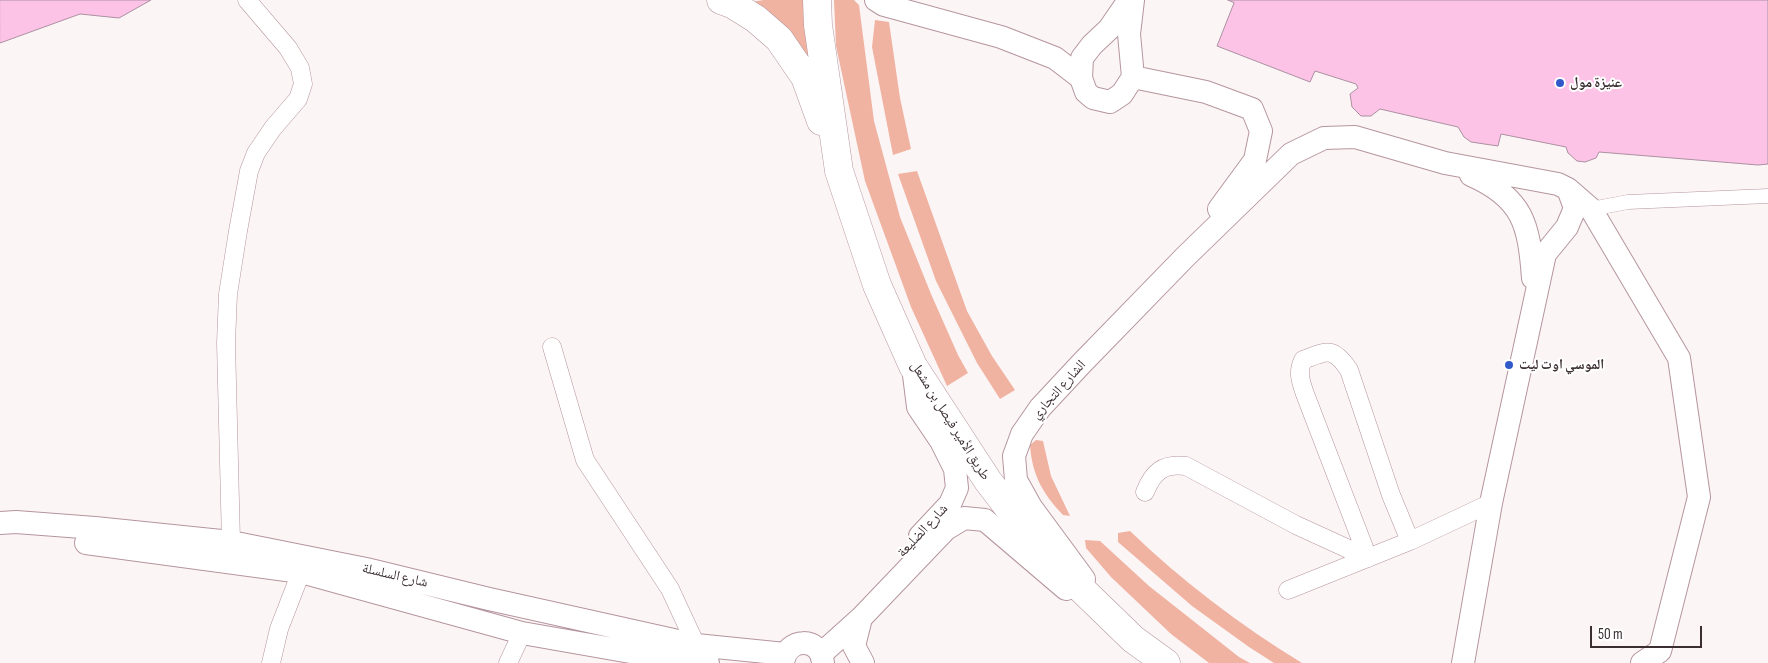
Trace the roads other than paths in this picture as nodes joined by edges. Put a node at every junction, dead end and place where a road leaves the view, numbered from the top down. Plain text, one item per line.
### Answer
1 (247, 0) edge
2 (721, 0) edge
3 (817, 0) edge
4 (876, 0) edge
5 (1129, 0) edge
6 (1133, 0) edge
7 (1133, 77) junction
8 (1081, 78) junction
9 (1445, 163) junction
10 (840, 171) junction
11 (1568, 189) junction
12 (1768, 196) edge
13 (1591, 209) junction
14 (1185, 257) junction
15 (1534, 302) junction
16 (552, 346) dead end
17 (913, 366) junction
18 (1145, 492) dead end
19 (1491, 503) junction
20 (0, 523) edge
21 (0, 538) edge
22 (1410, 541) junction
23 (230, 542) junction
24 (1368, 558) junction
25 (301, 572) junction
26 (1288, 590) dead end
27 (861, 618) junction
28 (522, 633) junction
29 (1133, 639) junction
30 (702, 654) edge
31 (822, 657) edge
32 (784, 659) edge
33 (1651, 659) edge
34 (271, 663) edge
35 (508, 663) edge
36 (862, 663) edge
37 (1166, 663) edge
38 (1463, 663) edge

1 - 23 street
2 - 10 highway
3 - 10 highway, طريق الأمير فيصل بن مشعل
4 - 8 street
5 - 8 street
6 - 7 street
7 - 8 street
7 - 14 street
9 - 11 street
9 - 14 street
9 - 15 street
10 - 17 highway, طريق الأمير فيصل بن مشعل
11 - 13 street
11 - 15 street
12 - 13 street
13 - 33 street
14 - 29 street, الشارع التجاري
15 - 19 street
16 - 30 street
17 - 29 highway, طريق الأمير فيصل بن مشعل
17 - 31 street, شارع الضليعة
18 - 24 street
19 - 22 street
19 - 38 street
20 - 23 street, شارع السلسلة
21 - 25 street, شارع السلسلة
22 - 24 street
22 - 24 street
23 - 30 street, شارع السلسلة
24 - 26 street
25 - 28 street, شارع السلسلة
25 - 34 street
27 - 29 street
27 - 31 street
27 - 36 street
28 - 30 street, شارع السلسلة
28 - 35 street
29 - 37 highway, طريق الأمير فيصل بن مشعل
30 - 32 street, شارع السلسلة
31 - 32 street

